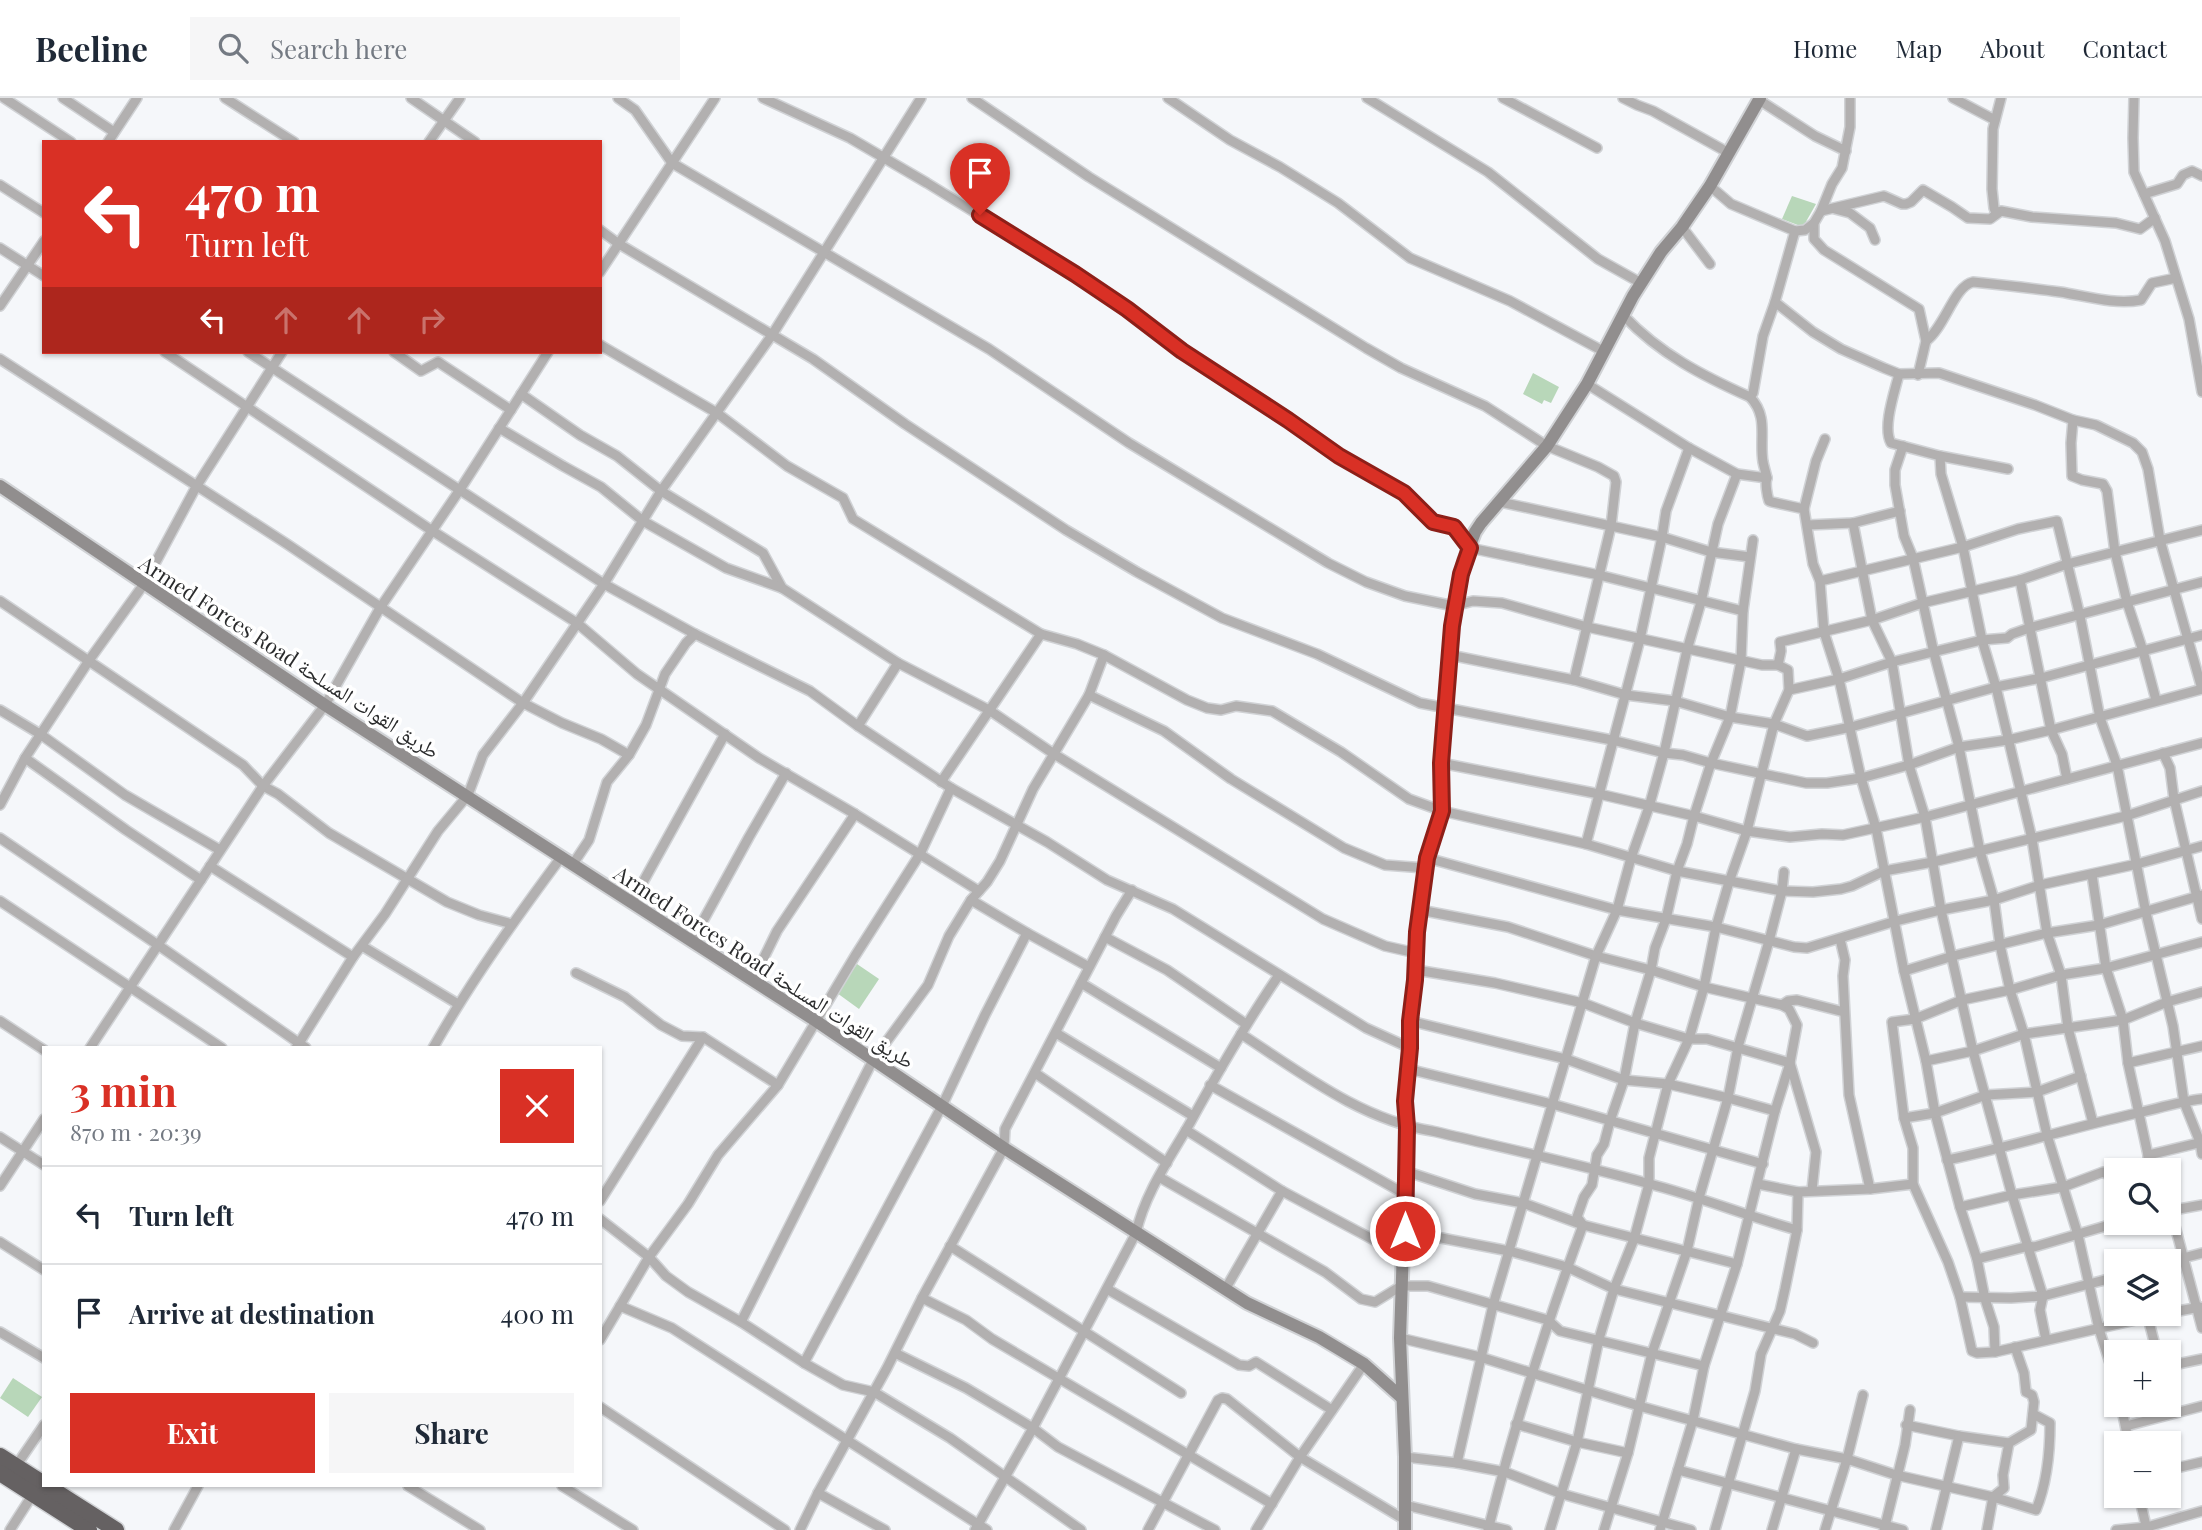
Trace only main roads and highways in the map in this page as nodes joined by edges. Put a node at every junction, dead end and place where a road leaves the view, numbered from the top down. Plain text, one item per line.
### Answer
1 (0, 1456) edge
2 (0, 1473) edge
3 (41, 1488) edge
4 (89, 1530) edge
5 (116, 1530) edge

1 - 3 highway
2 - 3 highway
3 - 4 highway
3 - 5 highway

